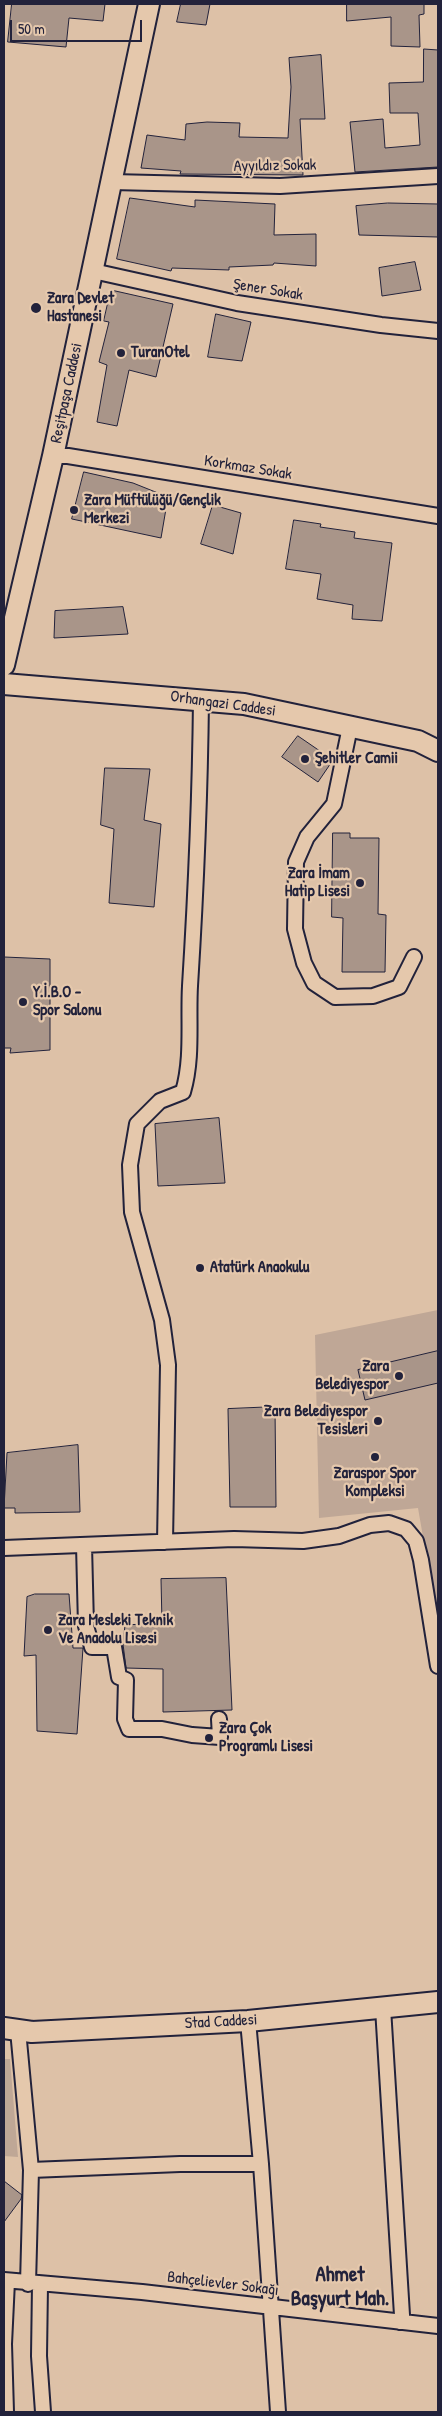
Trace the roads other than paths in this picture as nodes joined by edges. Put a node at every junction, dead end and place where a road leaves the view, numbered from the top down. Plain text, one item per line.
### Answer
1 (149, 4) edge
2 (438, 176) edge
3 (112, 182) junction
4 (93, 271) junction
5 (438, 331) edge
6 (53, 456) junction
7 (438, 516) edge
8 (4, 665) edge
9 (4, 684) edge
10 (201, 700) junction
11 (350, 727) junction
12 (438, 751) edge
13 (414, 957) dead end
14 (165, 1542) junction
15 (84, 1545) junction
16 (4, 1548) edge
17 (438, 1666) edge
18 (219, 1720) dead end
19 (438, 2002) edge
20 (384, 2008) junction
21 (248, 2021) junction
22 (11, 2029) edge
23 (261, 2164) junction
24 (31, 2170) junction
25 (5, 2280) edge
26 (34, 2284) junction
27 (271, 2307) junction
28 (400, 2322) junction
29 (438, 2326) edge
30 (6, 2412) edge
31 (43, 2412) edge
32 (278, 2412) edge

1 - 3 street, Reşitpaşa Caddesi
2 - 3 street, Ayyıldız Sokak
3 - 4 street, Reşitpaşa Caddesi
4 - 5 street, Şener Sokak
4 - 6 street, Reşitpaşa Caddesi
6 - 7 street, Korkmaz Sokak
6 - 8 street, Reşitpaşa Caddesi
9 - 10 street, Orhangazi Caddesi
10 - 11 street, Orhangazi Caddesi
10 - 14 street
11 - 12 street, Orhangazi Caddesi
11 - 13 street
14 - 15 street
14 - 17 street
15 - 16 street
15 - 18 street
19 - 20 street, Stad Caddesi
20 - 21 street, Stad Caddesi
20 - 28 street
21 - 22 street, Stad Caddesi
21 - 23 street
22 - 24 street
23 - 24 street
23 - 27 street
24 - 26 street
25 - 26 street, Bahçelievler Sokağı
25 - 30 street
26 - 27 street, Bahçelievler Sokağı
26 - 31 street
27 - 28 street, Bahçelievler Sokağı
27 - 32 street
28 - 29 street, Bahçelievler Sokağı

